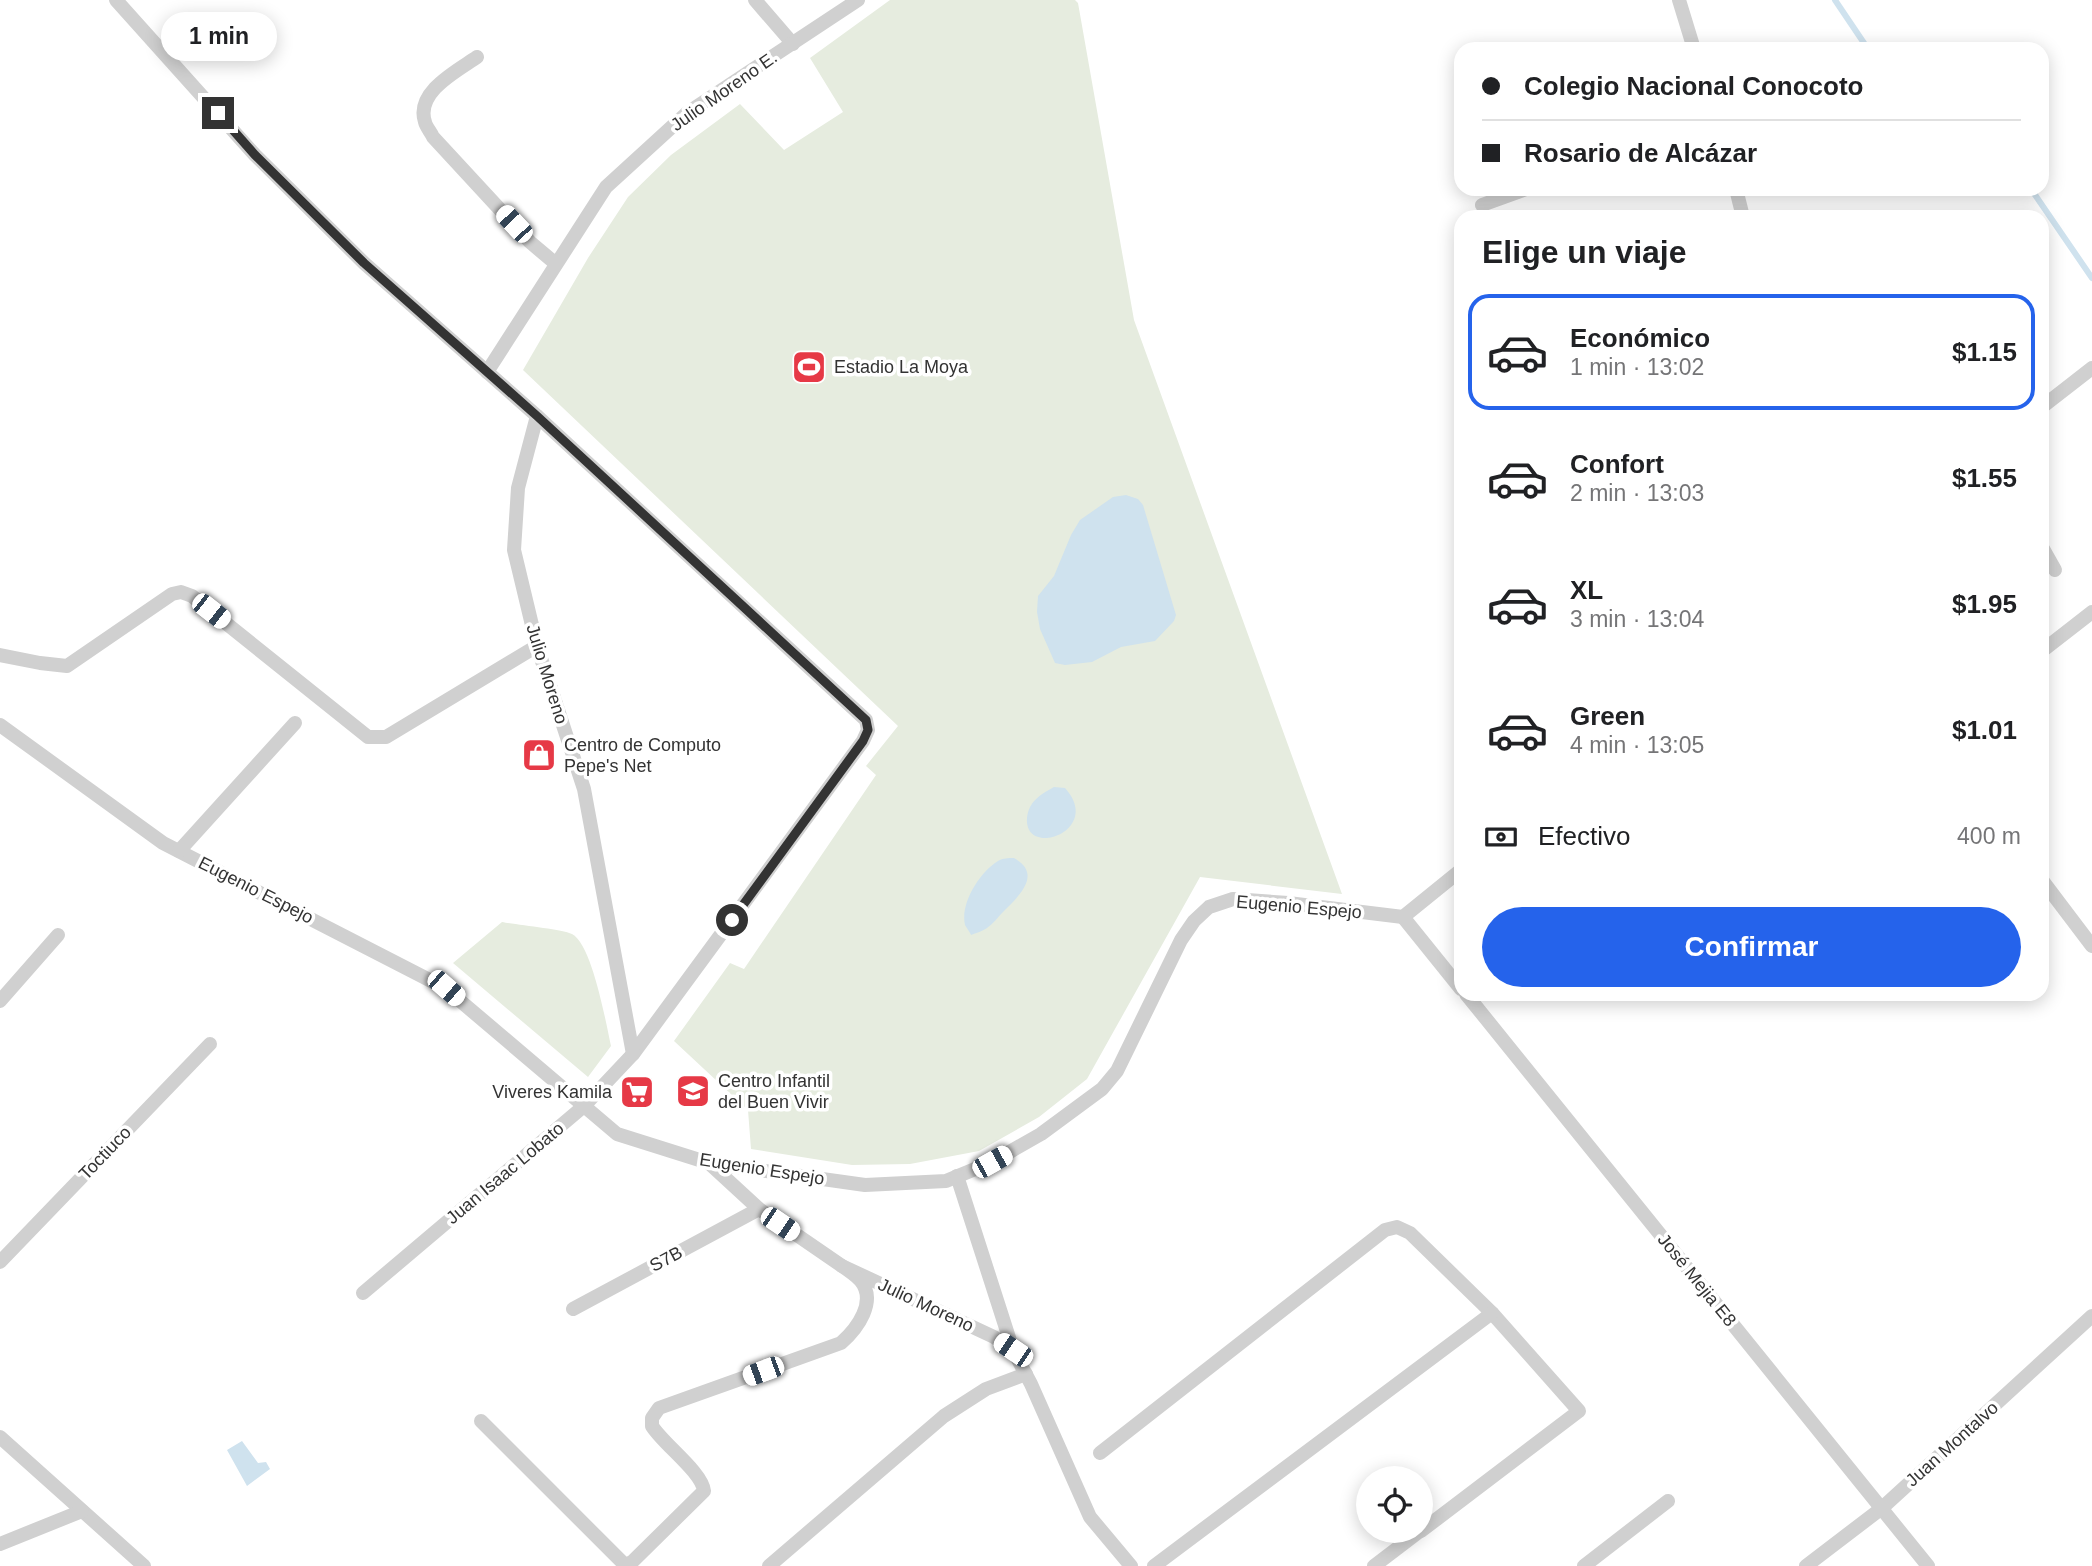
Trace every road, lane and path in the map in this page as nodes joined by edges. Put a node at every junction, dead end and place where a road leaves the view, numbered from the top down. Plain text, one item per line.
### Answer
1 (116, 0) edge
2 (755, 0) edge
3 (858, 0) edge
4 (1679, 0) edge
5 (1692, 42) edge
6 (793, 44) junction
7 (477, 57) dead end
8 (1507, 196) edge
9 (1482, 205) dead end
10 (556, 264) junction
11 (2092, 368) edge
12 (487, 372) junction
13 (2049, 402) edge
14 (537, 416) junction
15 (2049, 559) edge
16 (2055, 570) dead end
17 (2092, 612) edge
18 (537, 646) junction
19 (2049, 646) edge
20 (0, 655) edge
21 (295, 723) dead end
22 (0, 725) edge
23 (179, 851) junction
24 (1454, 876) edge
25 (2049, 889) edge
26 (1403, 917) junction
27 (58, 935) dead end
28 (2092, 946) edge
29 (1454, 980) edge
30 (0, 1001) edge
31 (1472, 1001) edge
32 (210, 1044) dead end
33 (633, 1054) junction
34 (584, 1106) junction
35 (709, 1163) junction
36 (957, 1176) junction
37 (759, 1209) junction
38 (0, 1262) edge
39 (842, 1266) junction
40 (363, 1293) dead end
41 (573, 1309) dead end
42 (1492, 1314) junction
43 (2092, 1316) edge
44 (1013, 1350) junction
45 (1026, 1374) junction
46 (481, 1421) dead end
47 (0, 1437) edge
48 (1100, 1453) dead end
49 (1668, 1501) dead end
50 (1882, 1508) junction
51 (82, 1511) junction
52 (1433, 1522) edge
53 (1405, 1543) edge
54 (0, 1544) edge
55 (144, 1566) edge
56 (769, 1566) edge
57 (1131, 1566) edge
58 (1154, 1566) edge
59 (1374, 1566) edge
60 (1584, 1566) edge
61 (1806, 1566) edge
62 (1928, 1566) edge

1 - 12 street
2 - 6 street
3 - 6 street, Julio Moreno E.
4 - 5 street
6 - 10 street, Julio Moreno E.
7 - 10 street
8 - 9 street
10 - 12 street, Julio Moreno E.
11 - 13 street
12 - 14 street
14 - 18 street, Julio Moreno
14 - 33 street, Juan Isaac Lobato
15 - 16 street
17 - 19 street
18 - 20 street
18 - 33 street, Julio Moreno
21 - 23 street
22 - 23 street, Eugenio Espejo
23 - 34 street, Eugenio Espejo
24 - 26 street
25 - 28 street
26 - 29 street
26 - 36 street, Eugenio Espejo
27 - 30 street
31 - 50 street, José Mejia E8
32 - 38 street, Toctiuco
33 - 34 street, Juan Isaac Lobato
34 - 35 street, Eugenio Espejo
34 - 40 street, Juan Isaac Lobato
35 - 36 street, Eugenio Espejo
35 - 37 street, Julio Moreno
36 - 44 street
37 - 39 street, Julio Moreno
37 - 41 street, S7B
39 - 44 street, Julio Moreno
39 - 46 street
42 - 48 street
42 - 52 street
42 - 58 street
43 - 50 street, Juan Montalvo
44 - 45 street
45 - 56 street
45 - 57 street
47 - 51 street
49 - 60 street
50 - 61 street, Juan Montalvo
50 - 62 street, José Mejia E8
51 - 54 street
51 - 55 street
53 - 59 street

